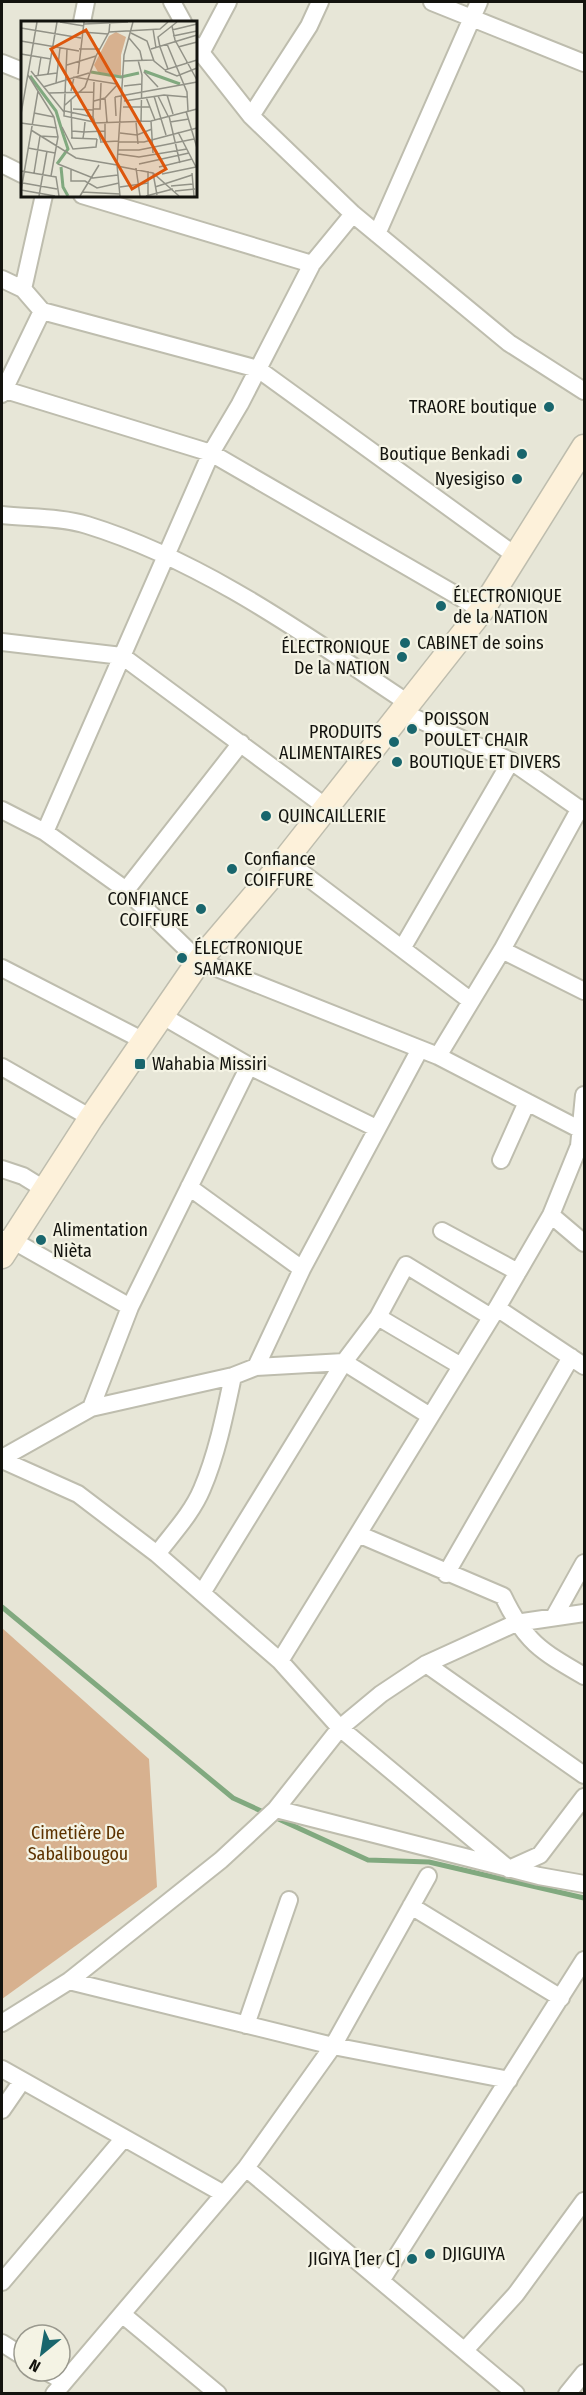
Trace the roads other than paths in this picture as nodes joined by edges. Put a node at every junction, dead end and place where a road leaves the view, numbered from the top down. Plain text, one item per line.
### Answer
1 (86, 2) edge
2 (172, 2) edge
3 (228, 2) edge
4 (320, 2) edge
5 (432, 2) edge
6 (479, 2) edge
7 (471, 19) junction
8 (82, 21) edge
9 (182, 21) edge
10 (198, 50) edge
11 (2, 63) edge
12 (585, 63) edge
13 (21, 71) edge
14 (251, 116) junction
15 (2, 164) edge
16 (21, 174) edge
17 (44, 196) edge
18 (85, 196) edge
19 (353, 214) junction
20 (377, 234) junction
21 (312, 264) junction
22 (2, 279) edge
23 (23, 289) junction
24 (42, 311) junction
25 (258, 369) junction
26 (2, 391) edge
27 (585, 392) edge
28 (585, 447) edge
29 (212, 453) junction
30 (2, 515) edge
31 (166, 554) junction
32 (516, 556) junction
33 (483, 610) junction
34 (2, 642) edge
35 (122, 656) junction
36 (405, 707) junction
37 (242, 743) junction
38 (511, 761) junction
39 (326, 807) junction
40 (2, 810) edge
41 (582, 810) edge
42 (45, 832) junction
43 (285, 860) junction
44 (126, 890) junction
45 (403, 947) junction
46 (502, 950) junction
47 (199, 961) junction
48 (2, 968) edge
49 (585, 991) edge
50 (471, 1001) junction
51 (161, 1015) junction
52 (144, 1041) junction
53 (420, 1049) junction
54 (438, 1056) junction
55 (249, 1065) junction
56 (2, 1067) edge
57 (585, 1095) edge
58 (527, 1102) junction
59 (91, 1118) junction
60 (376, 1128) junction
61 (582, 1142) edge
62 (501, 1160) dead end
63 (2, 1169) edge
64 (189, 1187) junction
65 (44, 1190) junction
66 (551, 1215) junction
67 (441, 1231) dead end
68 (585, 1243) edge
69 (5, 1245) edge
70 (302, 1269) junction
71 (518, 1272) junction
72 (130, 1307) junction
73 (494, 1313) junction
74 (378, 1317) junction
75 (578, 1361) edge
76 (344, 1362) junction
77 (461, 1366) junction
78 (256, 1367) junction
79 (233, 1376) junction
80 (91, 1408) junction
81 (430, 1416) junction
82 (2, 1459) edge
83 (358, 1534) junction
84 (157, 1554) junction
85 (585, 1563) edge
86 (446, 1574) junction
87 (202, 1593) junction
88 (585, 1613) edge
89 (554, 1617) junction
90 (516, 1623) junction
91 (280, 1661) junction
92 (426, 1664) junction
93 (585, 1676) edge
94 (340, 1728) junction
95 (585, 1775) edge
96 (585, 1797) edge
97 (276, 1809) junction
98 (509, 1869) junction
99 (428, 1876) dead end
100 (585, 1884) edge
101 (289, 1900) dead end
102 (411, 1906) junction
103 (585, 1960) edge
104 (69, 1981) junction
105 (561, 1998) junction
106 (2, 2023) edge
107 (246, 2025) junction
108 (333, 2046) junction
109 (2, 2069) edge
110 (22, 2080) junction
111 (509, 2080) junction
112 (2, 2109) edge
113 (124, 2138) junction
114 (246, 2168) junction
115 (224, 2194) junction
116 (585, 2201) edge
117 (381, 2281) junction
118 (2, 2282) edge
119 (122, 2314) junction
120 (465, 2350) junction
121 (585, 2373) edge
122 (59, 2388) edge
123 (218, 2394) edge
124 (516, 2394) edge
125 (567, 2394) edge

1 - 8 street
2 - 9 street
3 - 10 street
4 - 14 street
5 - 7 street
6 - 7 street
7 - 12 street
7 - 20 street
10 - 14 street
11 - 13 street
14 - 19 street
15 - 16 street
17 - 23 street
18 - 21 street
19 - 20 street
19 - 21 street
20 - 27 street
21 - 25 street
22 - 23 street
23 - 24 street
24 - 25 street
24 - 26 street
25 - 29 street
25 - 32 street
26 - 29 street
28 - 32 main road
29 - 31 street
29 - 33 street
30 - 31 street
31 - 35 street
31 - 36 street
32 - 33 main road
33 - 36 main road
34 - 35 street
35 - 37 street
35 - 42 street
36 - 38 street
36 - 39 main road
37 - 39 street
37 - 44 street
38 - 41 street
38 - 45 street
39 - 43 main road
40 - 42 street
41 - 46 street
42 - 44 street
43 - 45 street
43 - 47 main road
44 - 47 street
45 - 50 street
46 - 49 street
46 - 50 street
47 - 51 main road
47 - 53 street
48 - 52 street
50 - 54 street
51 - 52 main road
51 - 55 street
52 - 59 main road
53 - 54 street
53 - 60 street
54 - 58 street
55 - 60 street
55 - 64 street
56 - 59 street
57 - 61 street
58 - 61 street
58 - 62 street
59 - 65 main road
60 - 70 street
61 - 66 street
63 - 65 street
64 - 70 street
64 - 72 street
65 - 69 main road
66 - 68 street
66 - 71 street
67 - 71 street
69 - 72 street
70 - 78 street
71 - 73 street
72 - 80 street
73 - 74 street
73 - 75 street
73 - 77 street
74 - 76 street
74 - 77 street
75 - 86 street
76 - 78 street
76 - 81 street
76 - 87 street
77 - 81 street
78 - 79 street
79 - 80 street
79 - 84 street
80 - 82 street
81 - 83 street
82 - 84 street
83 - 86 street
83 - 91 street
84 - 87 street
85 - 89 street
86 - 90 street
87 - 91 street
88 - 89 street
89 - 90 street
90 - 92 street
90 - 93 street
91 - 94 street
92 - 94 street
92 - 95 street
94 - 97 street
94 - 98 street
96 - 98 street
97 - 98 street
97 - 104 street
98 - 100 street
99 - 102 street
101 - 107 street
102 - 105 street
102 - 108 street
103 - 105 street
104 - 106 street
104 - 107 street
105 - 111 street
107 - 108 street
108 - 111 street
108 - 114 street
109 - 110 street
110 - 112 street
110 - 113 street
111 - 117 street
113 - 115 street
113 - 118 street
114 - 115 street
114 - 117 street
115 - 119 street
116 - 120 street
117 - 120 street
119 - 122 street
119 - 123 street
120 - 124 street
121 - 125 street

